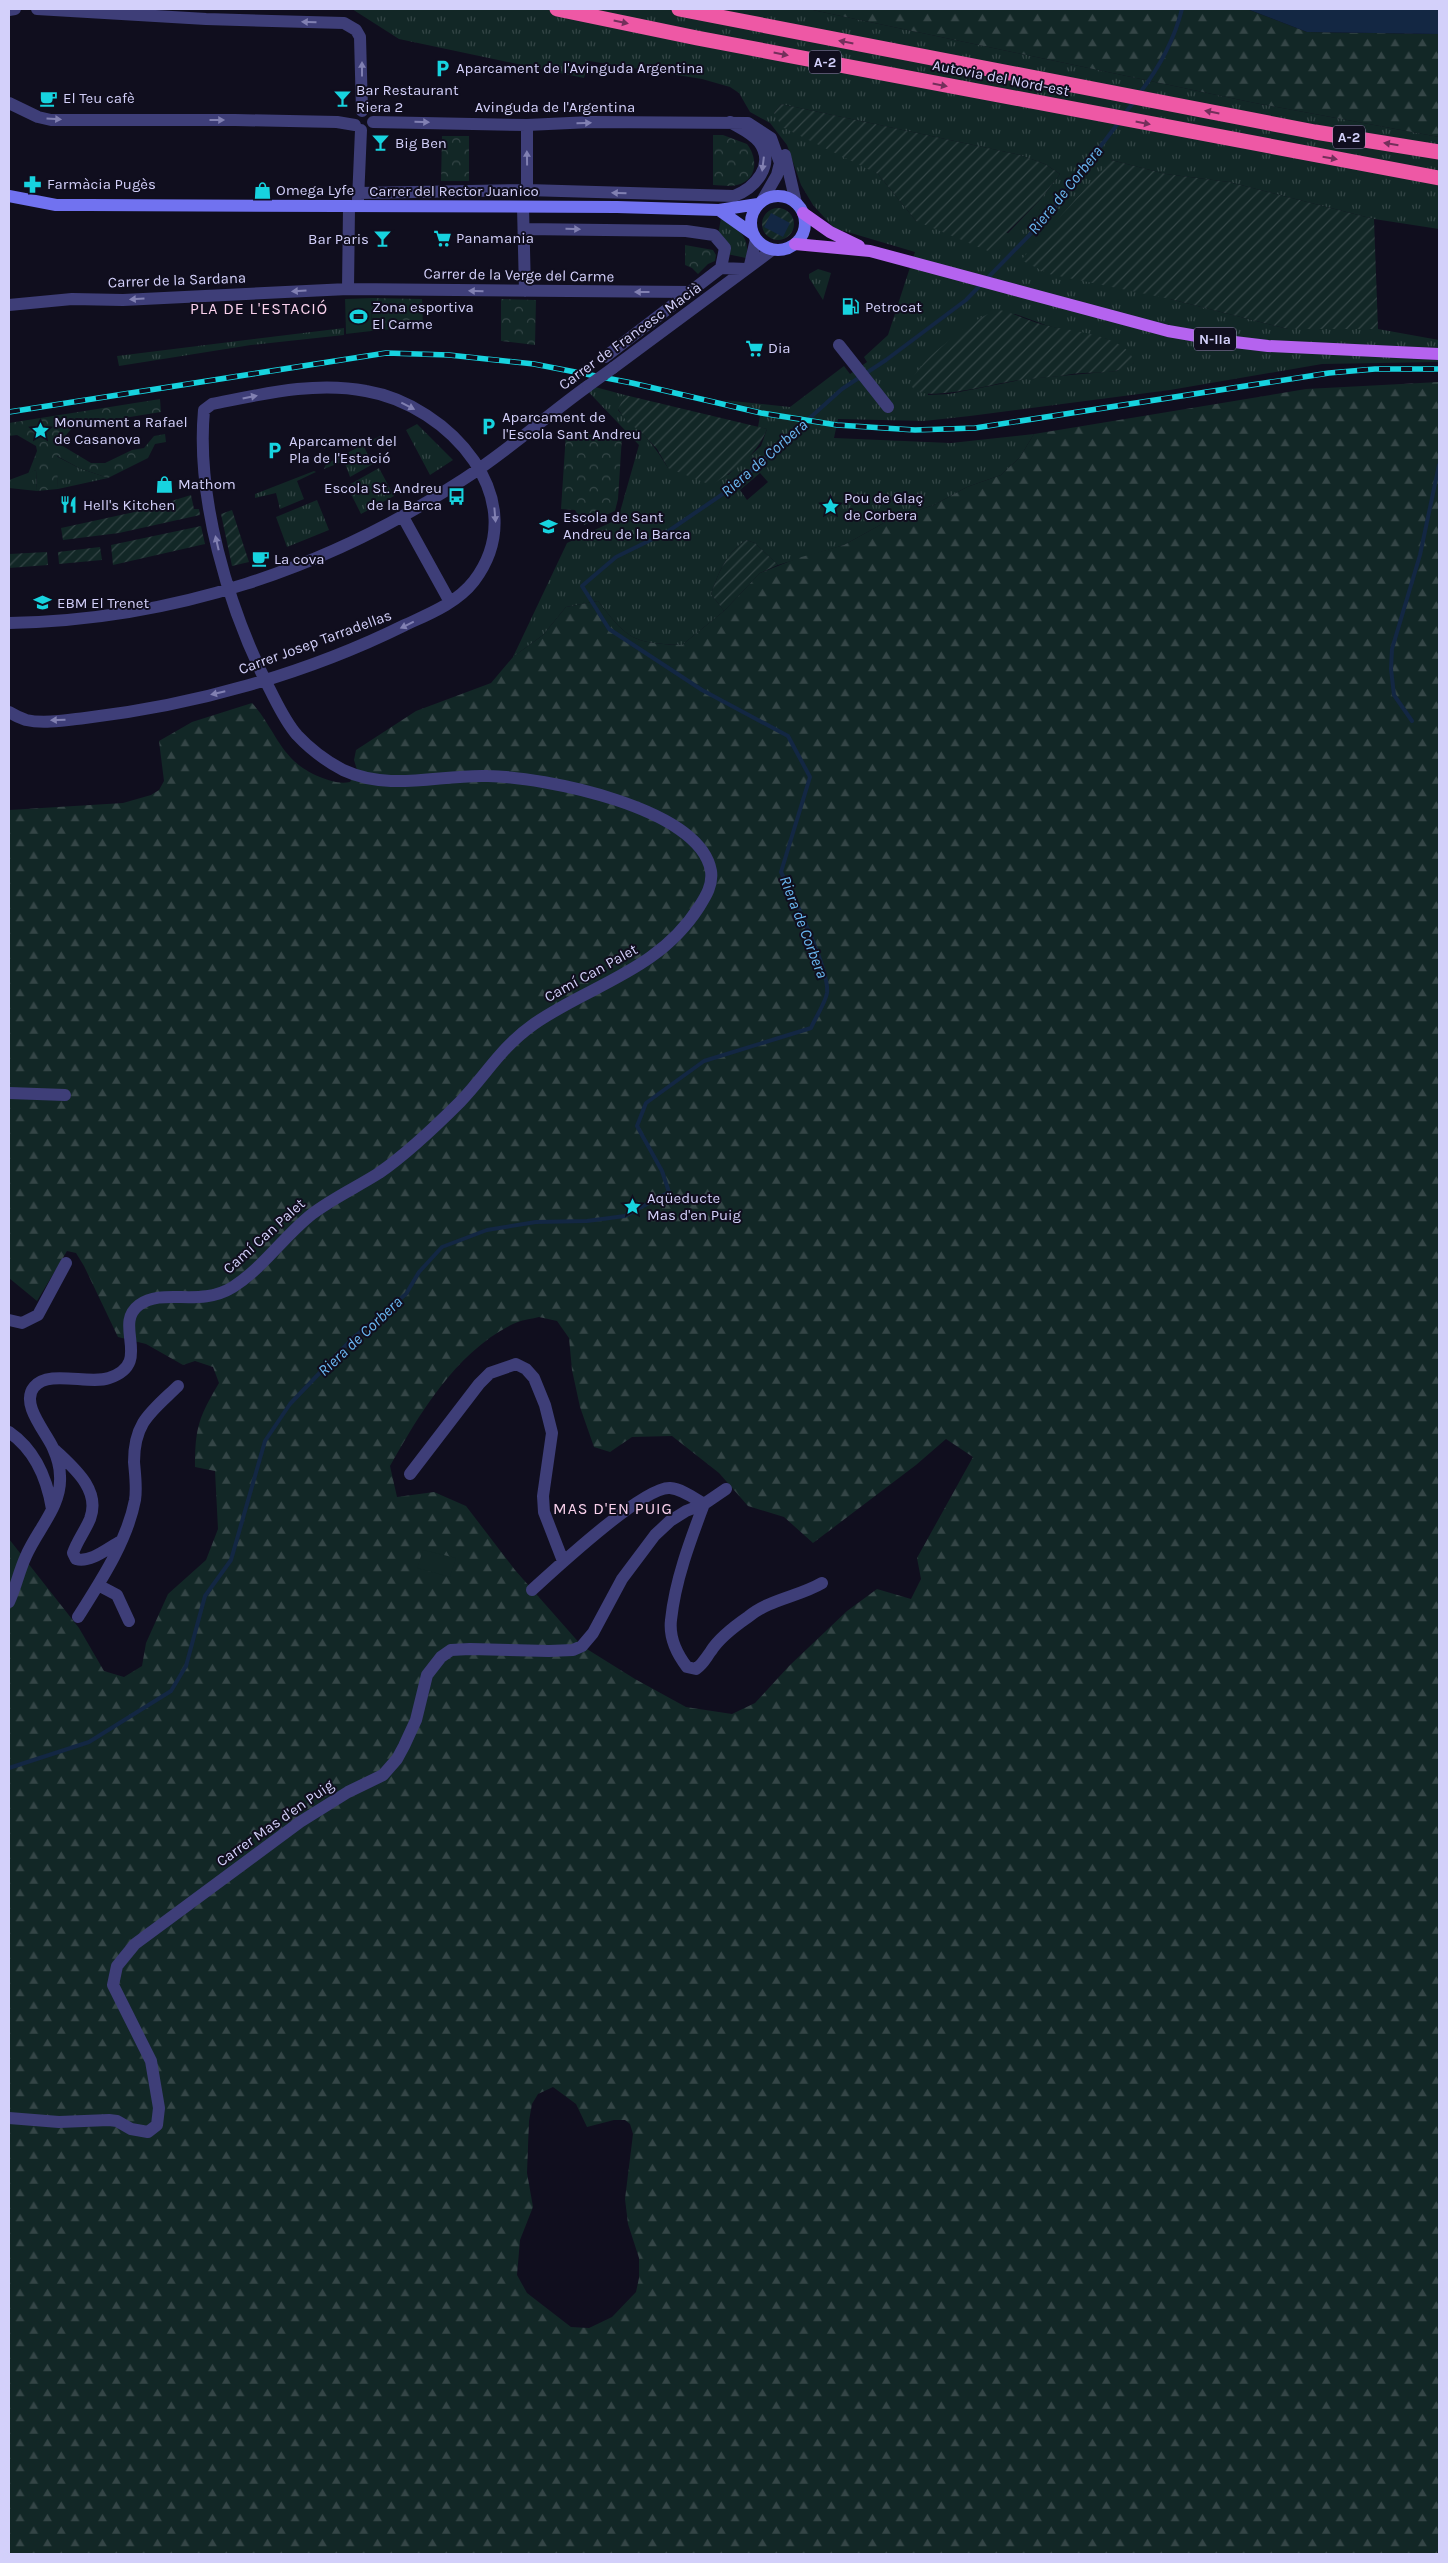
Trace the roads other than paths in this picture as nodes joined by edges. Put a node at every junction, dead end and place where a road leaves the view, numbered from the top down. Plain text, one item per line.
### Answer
1 (15, 9) edge
2 (37, 9) edge
3 (556, 9) edge
4 (679, 9) edge
5 (9, 10) edge
6 (9, 103) edge
7 (362, 110) junction
8 (373, 122) junction
9 (735, 124) junction
10 (527, 125) junction
11 (358, 128) junction
12 (1439, 152) edge
13 (1439, 178) edge
14 (527, 190) junction
15 (359, 193) junction
16 (9, 196) edge
17 (760, 203) junction
18 (354, 207) junction
19 (523, 207) junction
20 (799, 208) junction
21 (719, 210) junction
22 (524, 229) junction
23 (755, 236) junction
24 (795, 244) junction
25 (772, 250) junction
26 (870, 251) junction
27 (748, 267) junction
28 (721, 268) junction
29 (348, 289) junction
30 (525, 291) junction
31 (691, 292) junction
32 (9, 305) edge
33 (839, 345) dead end
34 (1439, 354) edge
35 (605, 357) dead end
36 (888, 407) dead end
37 (480, 469) junction
38 (403, 517) junction
39 (229, 591) junction
40 (450, 602) junction
41 (9, 623) edge
42 (265, 679) junction
43 (9, 712) edge
44 (9, 1093) edge
45 (65, 1094) dead end
46 (66, 1263) dead end
47 (9, 1320) edge
48 (178, 1386) dead end
49 (9, 1432) edge
50 (54, 1449) junction
51 (410, 1474) dead end
52 (726, 1489) dead end
53 (704, 1504) junction
54 (52, 1509) junction
55 (121, 1541) junction
56 (563, 1562) junction
57 (822, 1583) dead end
58 (98, 1585) junction
59 (532, 1590) dead end
60 (9, 1602) edge
61 (78, 1617) dead end
62 (129, 1621) dead end
63 (9, 2118) edge

1 - 5 street
7 -> 2 street
3 -> 13 highway, Autovia del Nord-est / A-2
12 -> 4 highway, Autovia del Nord-est / A-2
6 -> 11 street
7 - 8 street
7 - 11 street
8 -> 10 street, Avinguda de l'Argentina
8 - 11 street
10 -> 9 street, Avinguda de l'Argentina
9 -> 14 street, Carrer del Rector Juanico
9 - 17 street, Avinguda de l'Argentina
9 - 20 street, Avinguda de l'Argentina
14 -> 10 street
11 - 15 street
14 - 15 street, Carrer del Rector Juanico
15 - 18 street
16 - 18 main road, Carrer del Rector Juanico
17 - 20 main road, N-IIa
17 - 21 main road, Carrer del Rector Juanico
17 - 23 main road
18 - 19 main road, Carrer del Rector Juanico
18 - 29 street
19 - 21 main road, Carrer del Rector Juanico
19 - 22 street
20 - 24 main road
20 - 26 main road, N-IIa
21 - 23 main road
22 -> 28 street
22 - 30 street
23 - 25 main road
23 - 27 street
24 - 25 main road, N-IIa
24 - 26 main road, N-IIa
25 - 27 street, Carrer de Francesc Macià
26 - 34 main road, N-IIa
27 - 28 street
27 - 37 street, Carrer de Francesc Macià, bridge
28 - 31 street, Carrer de Francesc Macià
30 -> 29 street, Carrer de la Verge del Carme
29 -> 32 street, Carrer de la Sardana
31 -> 30 street, Carrer de la Verge del Carme
31 - 35 street, Carrer de Francesc Macià
33 - 36 street
37 - 38 street, Carrer de Francesc Macià
39 -> 37 street, Carrer Josep Tarradellas
37 -> 40 street, Carrer Josep Tarradellas
38 - 39 street, Carrer de Francesc Macià
38 - 40 street
39 - 41 street, Carrer de Francesc Macià
39 - 42 street
40 -> 42 street, Carrer Josep Tarradellas
42 -> 43 street, Carrer Josep Tarradellas
42 - 50 street, Camí Can Palet
44 - 45 street
46 - 47 street
48 - 55 street
49 - 54 street
50 - 54 street
50 - 55 street
51 - 56 street
52 - 53 street, Carrer Mas d'en Puig
53 - 56 street
53 - 57 street
53 - 63 street, Carrer Mas d'en Puig
54 - 60 street
55 - 58 street
56 - 59 street
58 - 61 street
58 - 62 street

